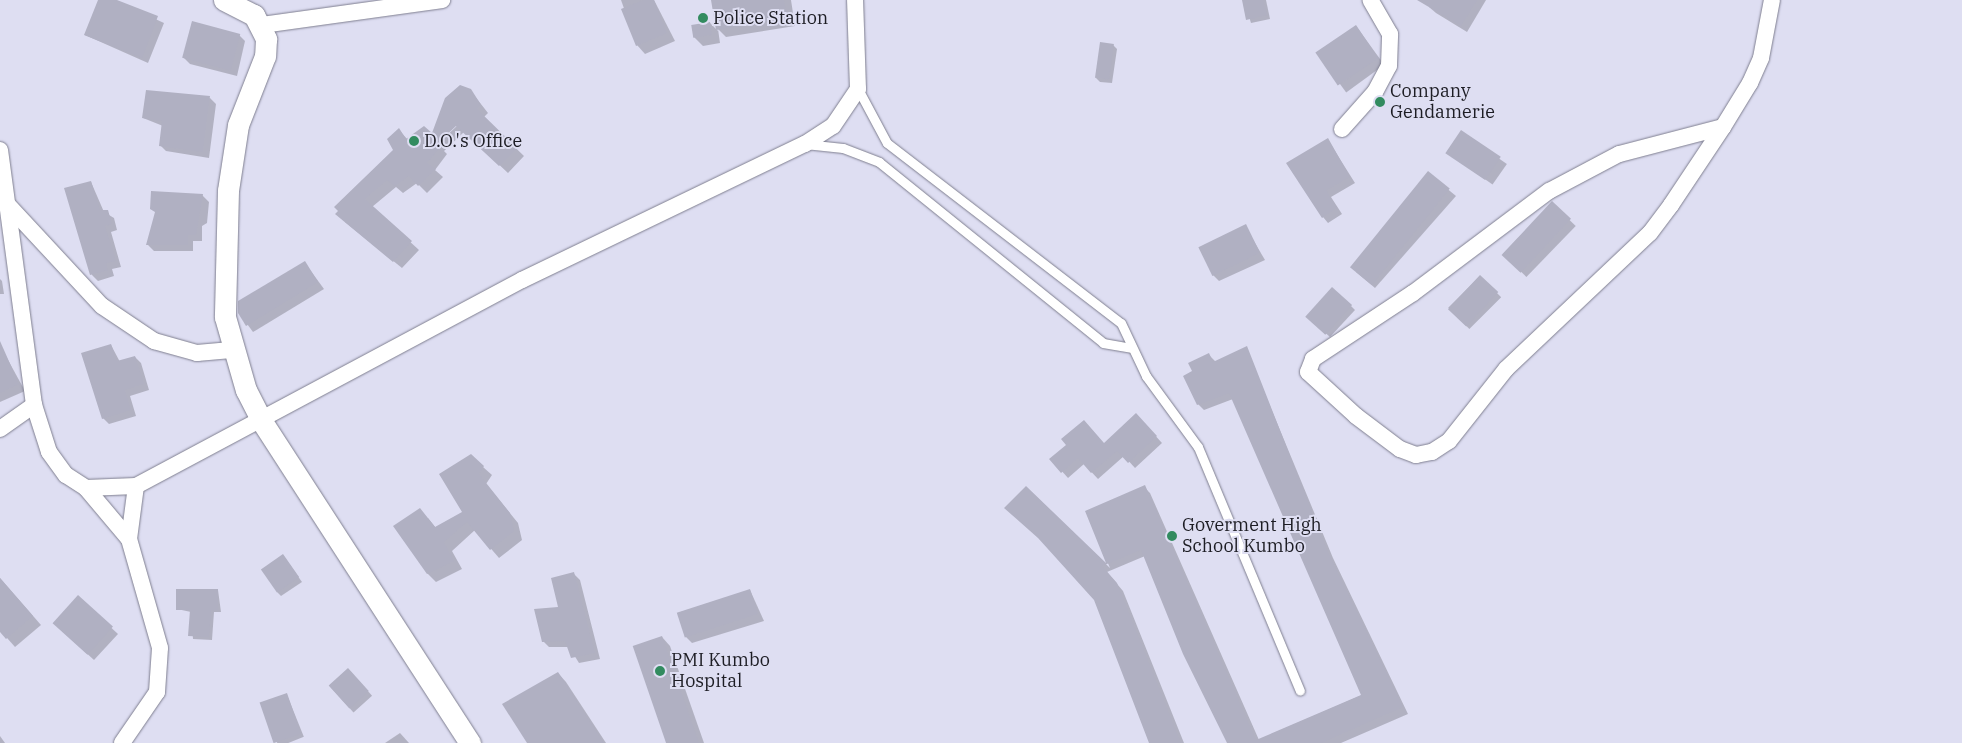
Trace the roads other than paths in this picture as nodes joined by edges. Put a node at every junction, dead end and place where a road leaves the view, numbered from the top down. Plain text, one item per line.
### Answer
1 (224, 0) edge
2 (442, 0) edge
3 (855, 0) edge
4 (1370, 0) edge
5 (1772, 0) edge
6 (262, 25) junction
7 (858, 88) junction
8 (1723, 127) junction
9 (1342, 129) dead end
10 (805, 144) junction
11 (0, 150) edge
12 (8, 205) junction
13 (1130, 348) junction
14 (234, 350) junction
15 (34, 405) junction
16 (261, 420) junction
17 (0, 429) edge
18 (136, 486) junction
19 (86, 488) junction
20 (129, 539) junction
21 (1300, 691) dead end
22 (122, 743) edge
23 (470, 743) edge

1 - 6 street
2 - 6 street
3 - 7 street
4 - 9 street
5 - 8 street
6 - 14 street
7 - 10 street
7 - 13 lane
8 - 8 street
10 - 13 lane
10 - 16 street
11 - 12 street
12 - 14 street
12 - 15 street
13 - 21 lane
14 - 16 street
15 - 17 street
15 - 19 street
16 - 18 street
16 - 23 street
18 - 19 street
18 - 20 street
19 - 20 street
20 - 22 street

